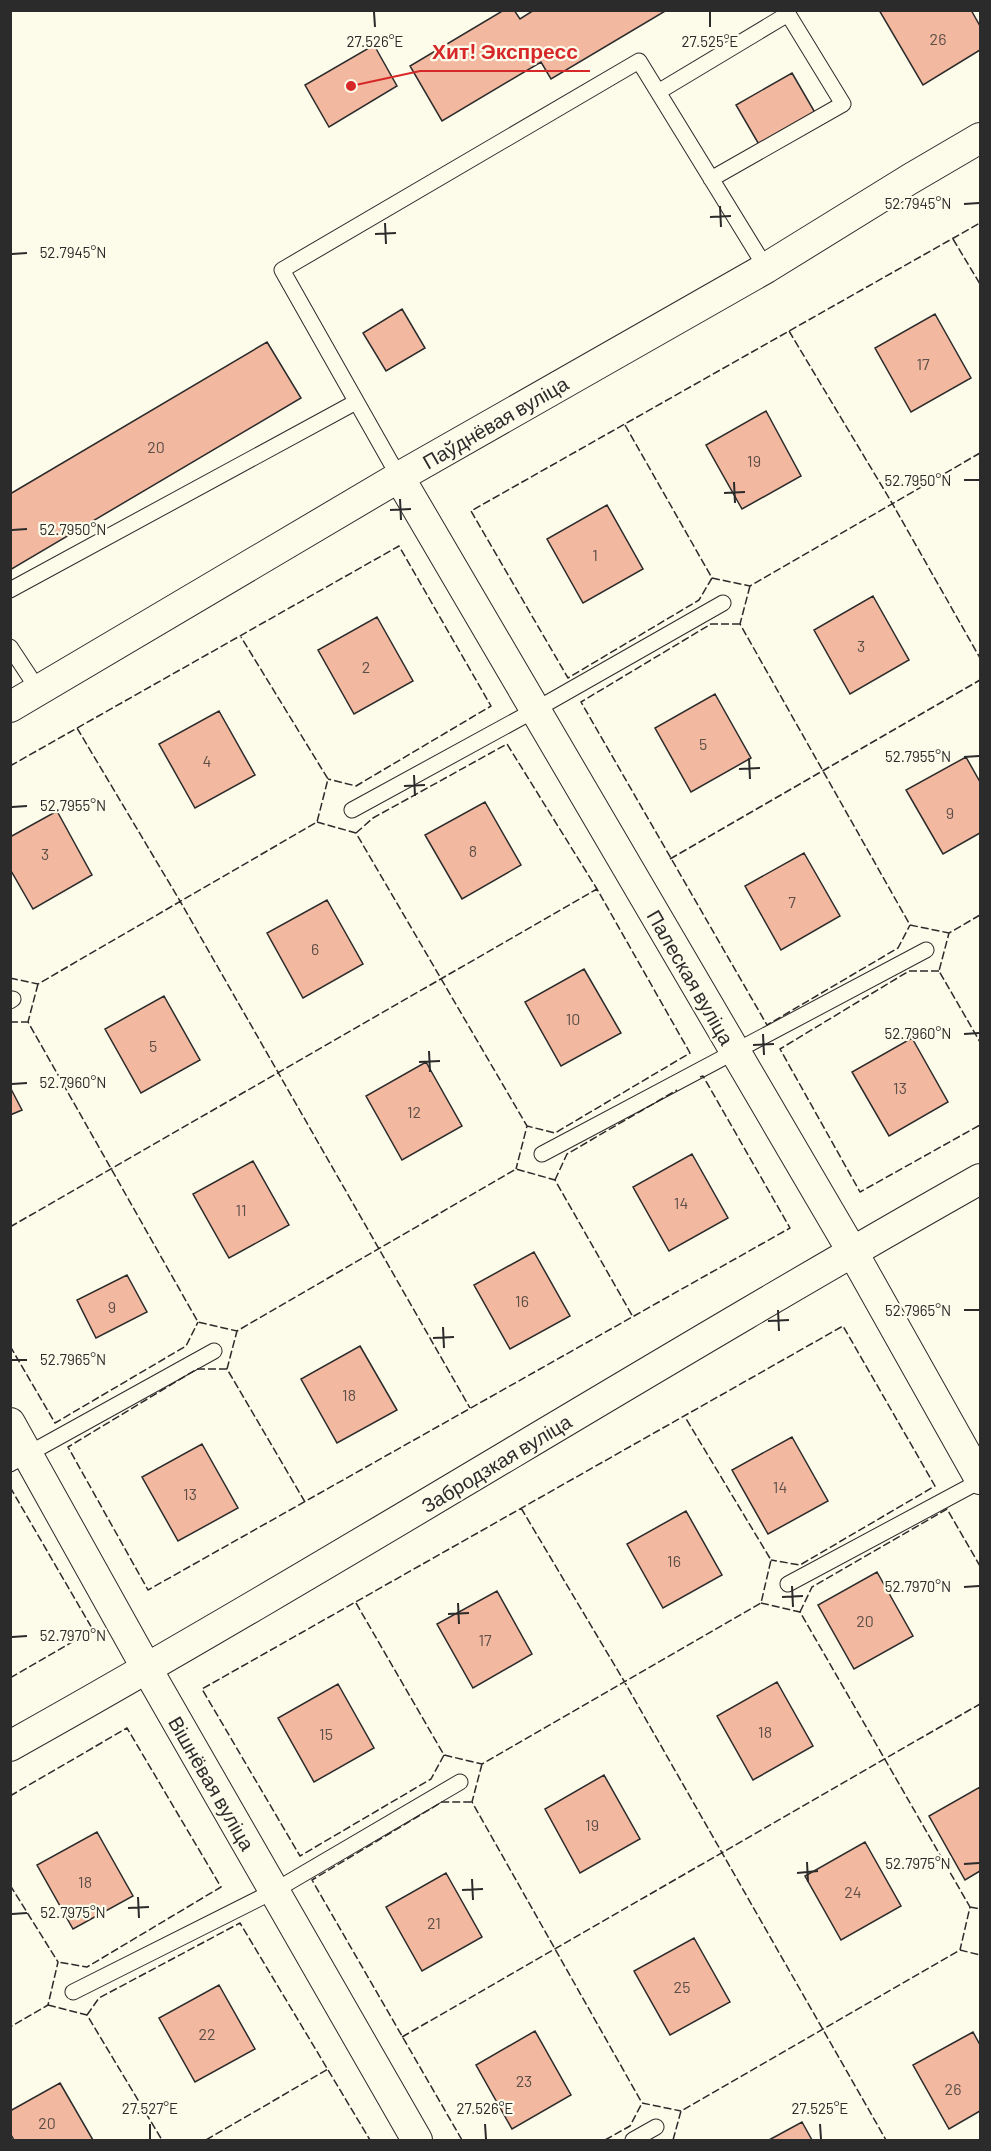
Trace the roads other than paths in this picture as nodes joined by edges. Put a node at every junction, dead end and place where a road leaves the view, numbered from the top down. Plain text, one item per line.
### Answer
1 (658, 92) junction
2 (981, 138) edge
3 (711, 179) junction
4 (766, 268) junction
5 (356, 402) junction
6 (399, 477) junction
7 (10, 590) edge
8 (723, 603) dead end
9 (10, 647) edge
10 (39, 691) junction
11 (10, 707) edge
12 (535, 710) junction
13 (352, 810) dead end
14 (926, 950) dead end
15 (735, 1051) junction
16 (542, 1154) dead end
17 (981, 1179) edge
18 (852, 1251) junction
19 (214, 1351) dead end
20 (10, 1423) edge
21 (19, 1459) edge
22 (981, 1480) edge
23 (788, 1584) dead end
24 (147, 1669) junction
25 (10, 1746) edge
26 (460, 1782) dead end
27 (274, 1891) junction
28 (73, 1992) dead end
29 (656, 2127) dead end
30 (417, 2140) edge
31 (633, 2140) edge

1 - 3 lane
1 - 3 lane
1 - 5 lane
2 - 4 street, Паўднёвая вуліца
3 - 4 lane
4 - 6 street, Паўднёвая вуліца
5 - 6 lane
5 - 7 lane
6 - 10 street, Паўднёвая вуліца
6 - 12 street, Палеская вуліца
8 - 12 lane
9 - 10 lane
10 - 11 street, Паўднёвая вуліца
12 - 13 lane
12 - 15 street, Палеская вуліца
14 - 15 lane
15 - 16 lane
15 - 18 street, Палеская вуліца
17 - 18 street, Забродзкая вуліца
18 - 22 street, Палеская вуліца
18 - 24 street, Забродзкая вуліца
19 - 21 lane
20 - 21 street, Вішнёвая вуліца
21 - 24 street, Вішнёвая вуліца
22 - 23 lane
24 - 25 street, Забродзкая вуліца
24 - 27 street, Вішнёвая вуліца
26 - 27 lane
27 - 28 lane
27 - 30 street, Вішнёвая вуліца
29 - 31 lane

